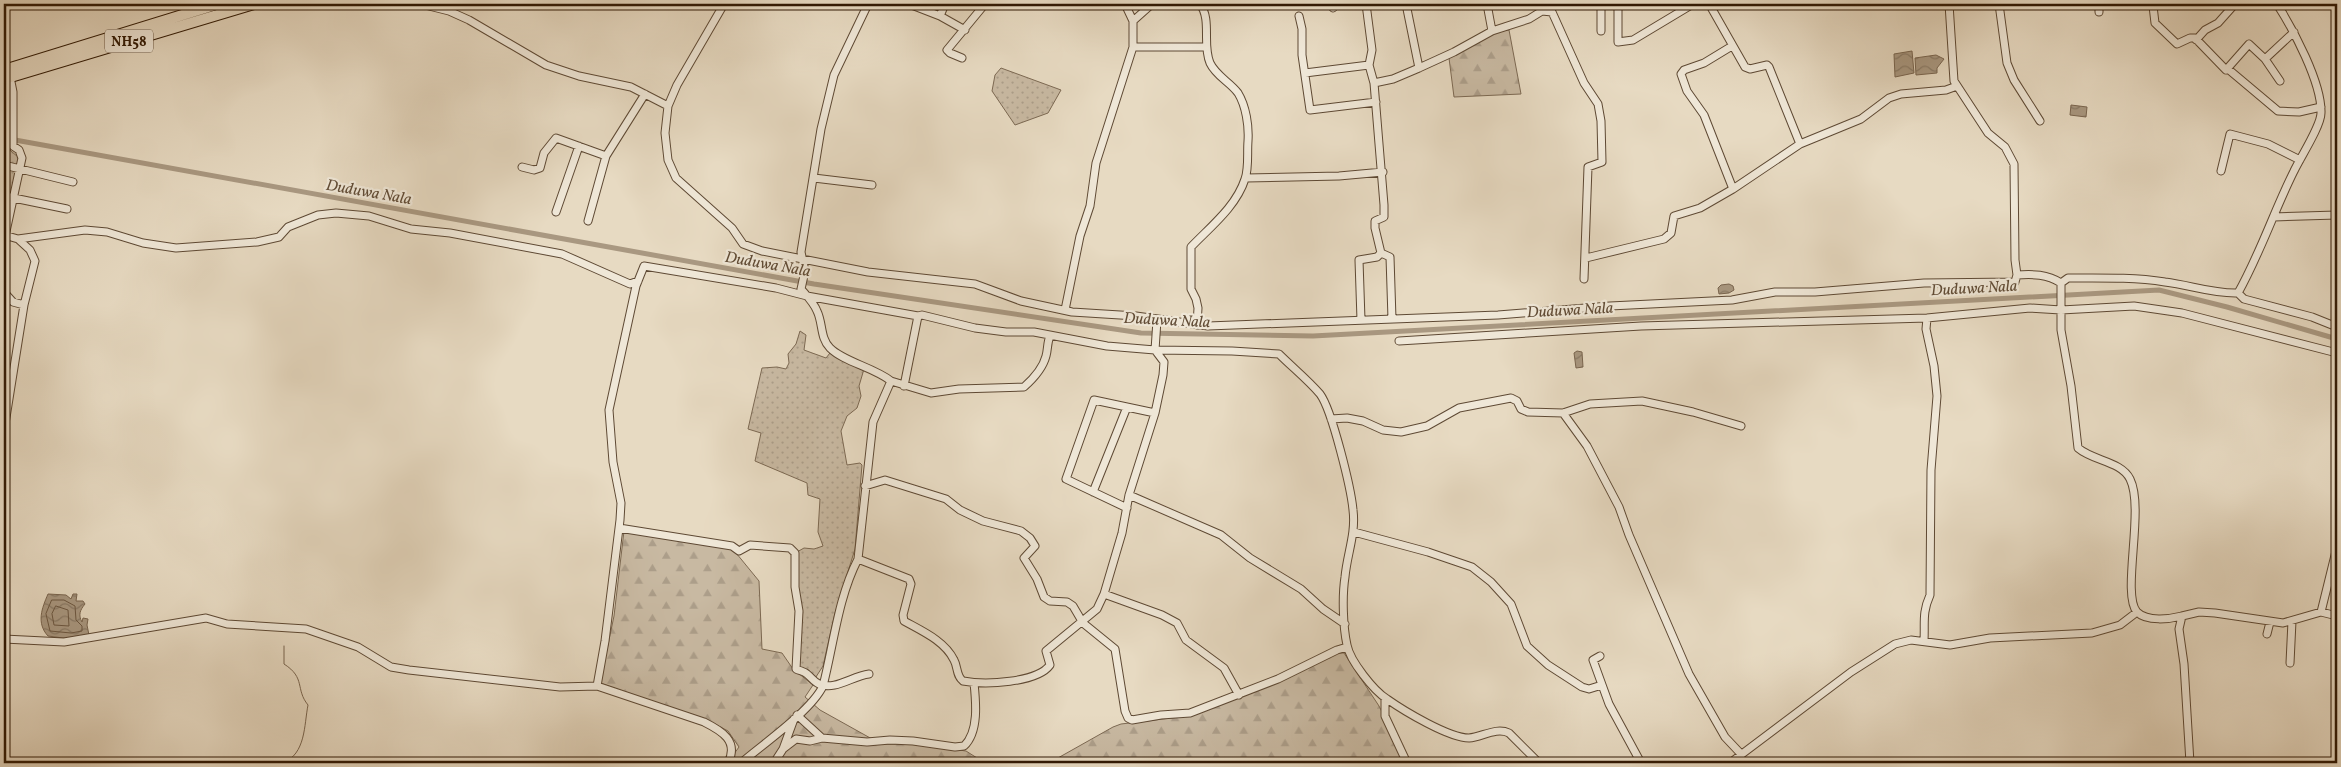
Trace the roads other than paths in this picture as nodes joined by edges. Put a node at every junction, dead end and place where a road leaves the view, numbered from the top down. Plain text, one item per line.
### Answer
1 (218, 4) edge
2 (254, 4) edge
3 (421, 4) edge
4 (724, 4) edge
5 (868, 4) edge
6 (909, 4) edge
7 (945, 4) edge
8 (984, 4) edge
9 (1125, 4) edge
10 (1152, 4) edge
11 (1200, 4) edge
12 (1366, 4) edge
13 (1406, 4) edge
14 (1487, 4) edge
15 (1601, 4) edge
16 (1618, 4) edge
17 (1693, 4) edge
18 (1711, 4) edge
19 (1949, 4) edge
20 (1999, 4) edge
21 (2235, 4) edge
22 (2277, 4) edge
23 (2153, 6) dead end
24 (1542, 7) edge
25 (940, 16) junction
26 (1299, 16) dead end
27 (1132, 21) junction
28 (965, 30) junction
29 (1492, 31) junction
30 (1601, 31) dead end
31 (2294, 32) junction
32 (2196, 40) junction
33 (1732, 46) junction
34 (1133, 47) junction
35 (1206, 47) junction
36 (962, 58) dead end
37 (2265, 59) junction
38 (1369, 65) junction
39 (1419, 68) junction
40 (2228, 69) junction
41 (1305, 73) junction
42 (6, 75) edge
43 (2280, 81) dead end
44 (1374, 83) junction
45 (1956, 86) junction
46 (645, 94) junction
47 (1376, 102) junction
48 (668, 106) junction
49 (2321, 108) junction
50 (2040, 121) dead end
51 (1800, 144) junction
52 (580, 146) junction
53 (606, 156) junction
54 (2300, 160) junction
55 (4, 166) edge
56 (522, 167) dead end
57 (20, 169) junction
58 (2221, 171) dead end
59 (1383, 172) junction
60 (814, 178) junction
61 (1246, 178) junction
62 (73, 182) dead end
63 (872, 185) dead end
64 (1733, 189) junction
65 (4, 196) edge
66 (14, 199) junction
67 (67, 209) dead end
68 (556, 212) dead end
69 (2337, 215) edge
70 (2274, 217) junction
71 (588, 221) dead end
72 (4, 236) edge
73 (18, 239) junction
74 (1381, 253) junction
75 (1586, 258) junction
76 (801, 259) junction
77 (2017, 275) junction
78 (1584, 279) dead end
79 (638, 281) junction
80 (2061, 282) junction
81 (4, 292) edge
82 (2238, 294) junction
83 (807, 296) junction
84 (24, 305) junction
85 (2061, 308) junction
86 (1065, 310) junction
87 (918, 316) junction
88 (1927, 318) junction
89 (1392, 319) junction
90 (1157, 320) junction
91 (1361, 320) junction
92 (1197, 325) junction
93 (2337, 327) edge
94 (1050, 336) junction
95 (1398, 341) dead end
96 (1155, 346) junction
97 (2337, 353) edge
98 (891, 381) junction
99 (904, 386) junction
100 (1127, 407) junction
101 (1155, 413) junction
102 (1562, 413) junction
103 (1331, 419) junction
104 (1741, 426) dead end
105 (4, 430) edge
106 (865, 486) junction
107 (1093, 492) junction
108 (1130, 495) junction
109 (1127, 508) junction
110 (619, 528) junction
111 (1354, 532) junction
112 (2337, 547) edge
113 (858, 559) junction
114 (1104, 594) junction
115 (2137, 612) junction
116 (2321, 612) junction
117 (2182, 616) junction
118 (2337, 616) edge
119 (2292, 621) junction
120 (2270, 622) junction
121 (1083, 623) junction
122 (1345, 624) junction
123 (2267, 634) dead end
124 (4, 638) edge
125 (1924, 642) junction
126 (1347, 647) junction
127 (1600, 656) dead end
128 (2290, 663) dead end
129 (869, 674) dead end
130 (974, 683) junction
131 (1602, 685) junction
132 (596, 686) junction
133 (822, 686) junction
134 (1238, 695) junction
135 (1385, 698) junction
136 (796, 717) junction
137 (822, 738) junction
138 (783, 749) junction
139 (1741, 754) junction
140 (728, 763) edge
141 (741, 763) edge
142 (774, 763) edge
143 (1407, 763) edge
144 (1539, 763) edge
145 (1641, 763) edge
146 (1730, 763) edge
147 (2190, 763) edge

1 - 42 highway, NH58
2 - 42 highway, NH58
3 - 46 street
4 - 48 street
5 - 60 street
6 - 25 street
7 - 25 street
8 - 28 street
9 - 27 street
10 - 27 street
11 - 35 street
12 - 38 street
13 - 39 street
14 - 29 street
15 - 30 street
16 - 17 street
18 - 33 street
19 - 45 street
20 - 50 street
21 - 32 street
22 - 31 street
23 - 32 street
24 - 29 street
24 - 75 street
25 - 28 street
26 - 41 street
27 - 34 street
28 - 36 street
29 - 39 street
31 - 37 street
31 - 49 street
32 - 40 street
33 - 51 street
33 - 64 street
34 - 35 street
34 - 86 street
35 - 61 street
37 - 40 street
37 - 43 street
38 - 41 street
38 - 44 street
39 - 44 street
40 - 49 street
41 - 47 street
42 - 57 street
44 - 47 street
45 - 51 street
45 - 77 street
46 - 48 street
46 - 53 street
47 - 59 street
48 - 76 street
49 - 54 street
51 - 64 street
52 - 53 street
52 - 56 street
52 - 68 street
53 - 71 street
54 - 58 street
54 - 70 street
55 - 57 street
57 - 62 street
57 - 66 street
59 - 61 street
59 - 74 street
60 - 63 street
60 - 76 street
61 - 92 street
64 - 75 street
65 - 66 street
66 - 67 street
66 - 72 street
69 - 70 street
70 - 82 street
72 - 73 street
73 - 79 street
73 - 84 street
74 - 89 street
74 - 91 street
75 - 78 street
76 - 83 street
76 - 86 street
77 - 80 street
77 - 89 street
79 - 83 street
79 - 110 street
80 - 82 street
80 - 85 street
81 - 84 street
82 - 93 street
83 - 87 street
83 - 98 street
84 - 105 street
85 - 88 street
85 - 97 street
85 - 115 street
86 - 90 street
87 - 94 street
87 - 99 street
88 - 95 street
88 - 125 street
89 - 91 street
90 - 92 street
90 - 96 street
91 - 92 street
94 - 96 street
94 - 99 street
96 - 101 street
96 - 103 street
98 - 99 street
98 - 106 street
100 - 101 street
100 - 107 street
100 - 107 street
101 - 108 street
102 - 103 street
102 - 104 street
102 - 139 street
103 - 111 street
106 - 113 street
106 - 121 street
107 - 109 street
108 - 109 street
108 - 122 street
109 - 114 street
110 - 132 street
110 - 133 street
111 - 122 street
111 - 131 street
112 - 116 street
113 - 130 street
113 - 133 street
114 - 121 street
114 - 134 street
115 - 117 street
115 - 125 street
116 - 118 street
116 - 119 street
117 - 120 street
117 - 147 street
119 - 120 street
119 - 128 street
120 - 123 street
121 - 130 street
121 - 134 street
122 - 126 street
124 - 132 street
125 - 139 street
126 - 134 street
126 - 135 street
127 - 131 street
129 - 133 street
130 - 137 street
131 - 145 street
132 - 140 street
133 - 136 street
135 - 143 street
135 - 144 street
136 - 137 street
136 - 138 street
136 - 141 street
137 - 138 street
138 - 142 street
139 - 146 street

